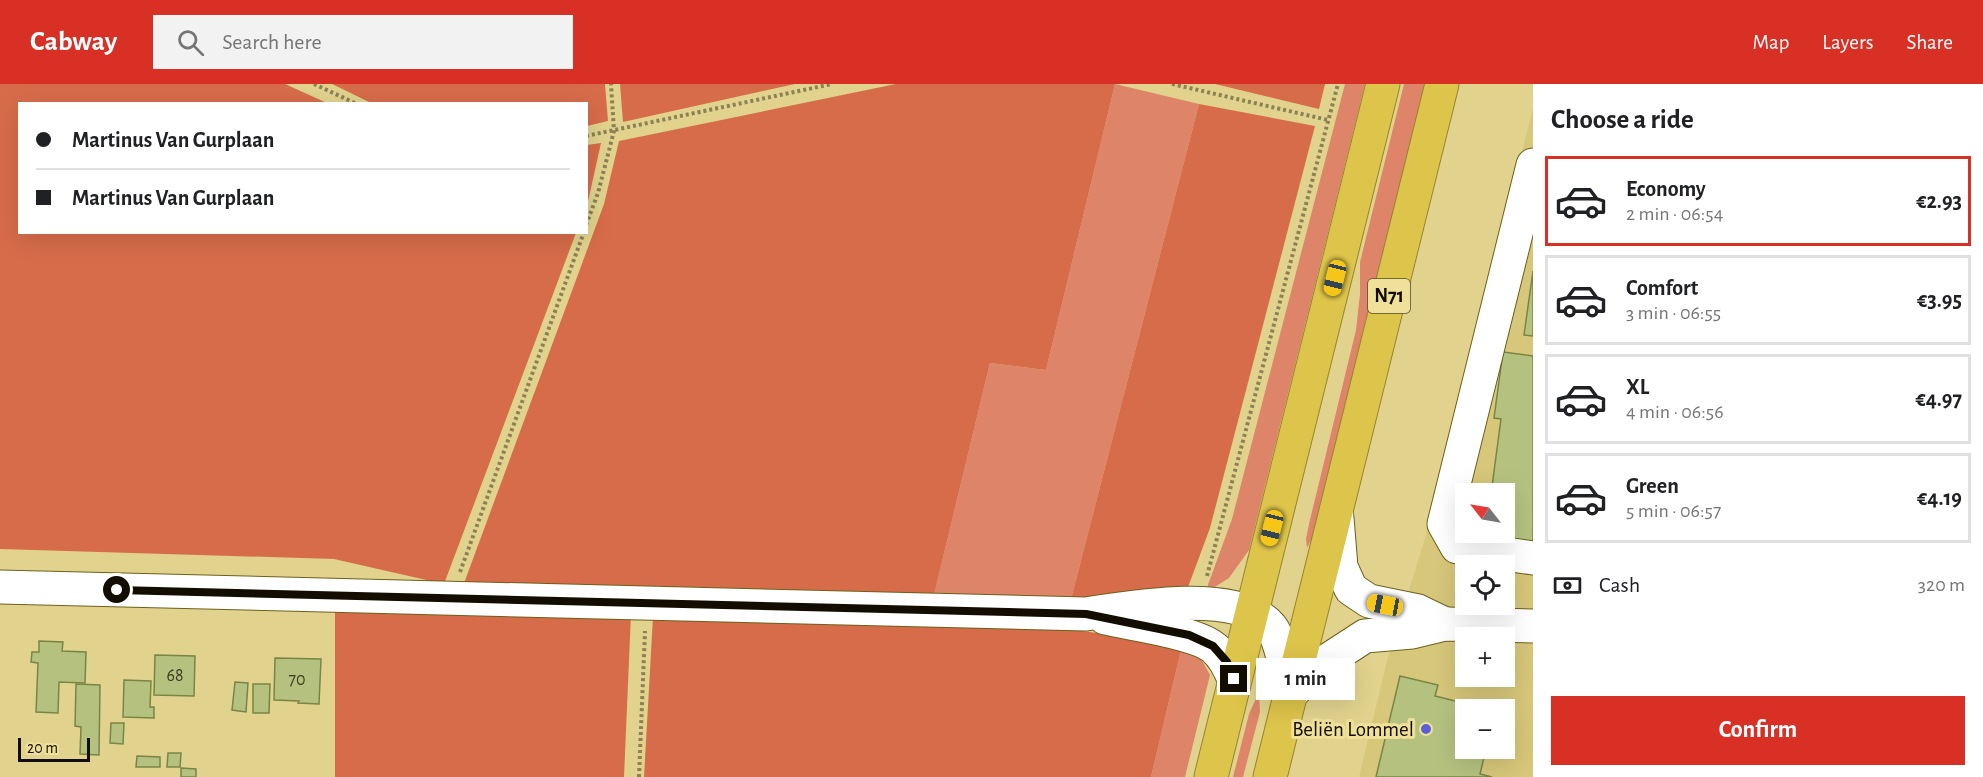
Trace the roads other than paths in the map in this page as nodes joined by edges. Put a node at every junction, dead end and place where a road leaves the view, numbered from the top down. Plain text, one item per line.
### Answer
1 (1383, 84) edge
2 (1442, 84) edge
3 (1533, 165) edge
4 (1336, 507) junction
5 (1266, 551) junction
6 (1533, 558) edge
7 (0, 586) edge
8 (1200, 603) junction
9 (1251, 611) junction
10 (1086, 614) junction
11 (1445, 624) junction
12 (1533, 626) edge
13 (1234, 679) junction
14 (1291, 693) junction
15 (1210, 777) edge
16 (1270, 777) edge

1 - 5 highway
2 - 4 highway, N71
3 - 6 street
4 - 11 street
4 - 14 highway, N71
5 - 8 street
5 - 9 highway
7 - 10 street
8 - 9 street
8 - 10 street
9 - 13 highway
9 - 14 street
10 - 13 street
11 - 12 street
11 - 14 street
13 - 15 highway
14 - 16 highway, N71

